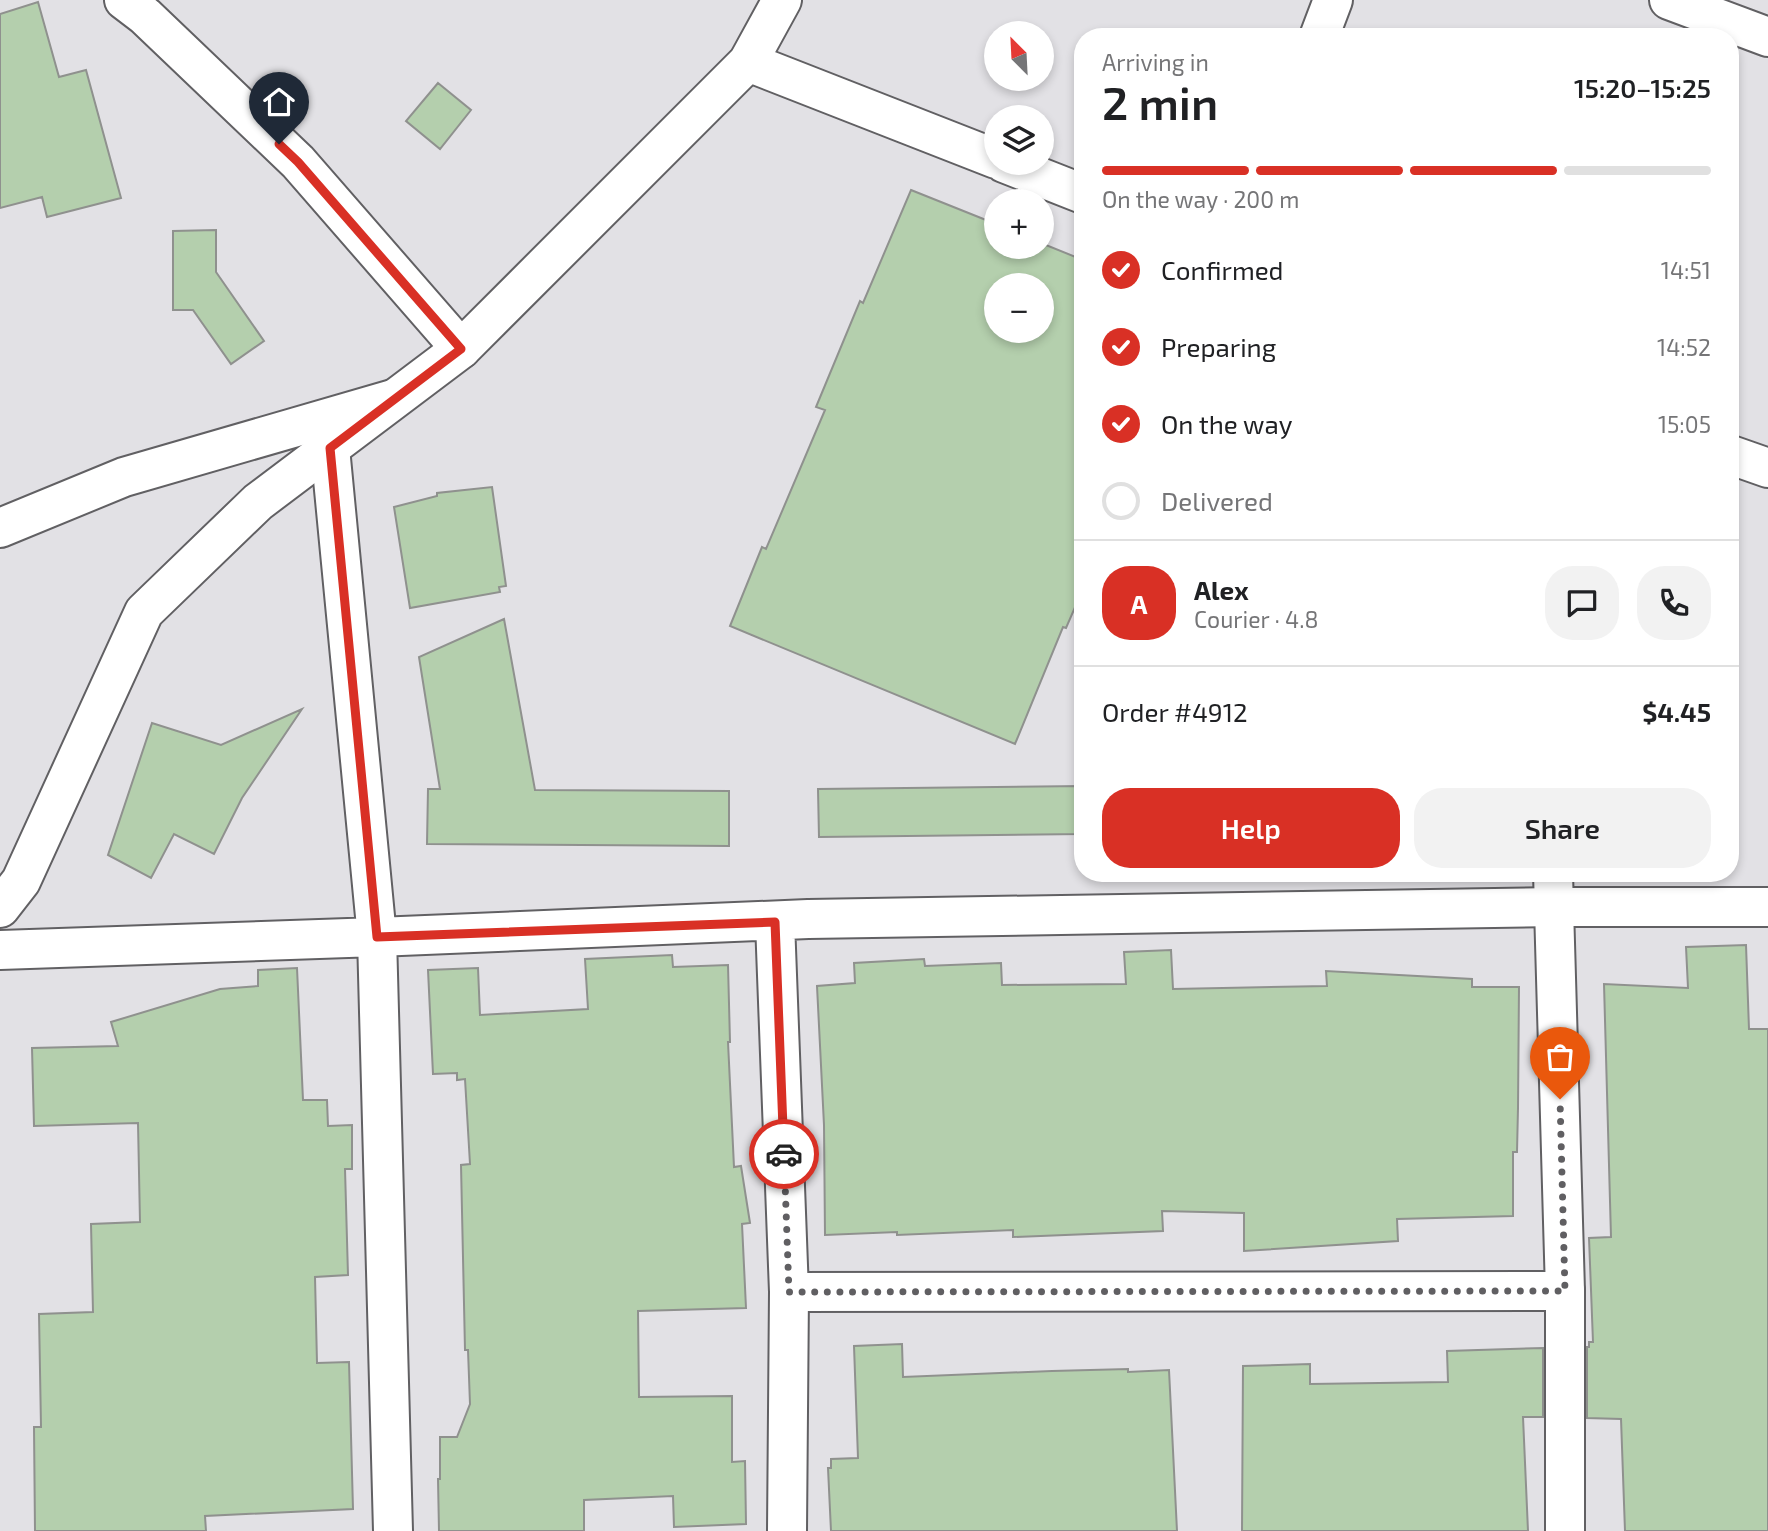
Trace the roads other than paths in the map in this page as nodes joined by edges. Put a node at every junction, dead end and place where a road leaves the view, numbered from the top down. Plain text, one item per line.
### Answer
1 (124, 0) edge
2 (782, 0) edge
3 (1334, 0) edge
4 (1670, 0) edge
5 (1751, 21) edge
6 (1323, 28) edge
7 (748, 62) junction
8 (984, 154) edge
9 (1035, 175) edge
10 (1074, 190) edge
11 (461, 349) junction
12 (398, 397) junction
13 (330, 448) junction
14 (1739, 457) edge
15 (1768, 468) edge
16 (0, 528) edge
17 (1554, 890) edge
18 (1768, 907) edge
19 (0, 908) edge
20 (775, 922) junction
21 (377, 937) junction
22 (0, 950) edge
23 (1565, 1291) junction
24 (789, 1292) junction
25 (393, 1531) edge
26 (787, 1531) edge
27 (1565, 1531) edge

1 - 11 street
2 - 7 street
3 - 6 street
4 - 5 street
7 - 8 street
7 - 11 street
9 - 10 street
11 - 12 street
12 - 13 street
12 - 16 street
13 - 19 street
13 - 21 street
14 - 15 street
17 - 18 street
17 - 20 street
17 - 23 street
20 - 21 street
20 - 24 street
21 - 22 street
21 - 25 street
23 - 24 street
23 - 27 street
24 - 26 street

